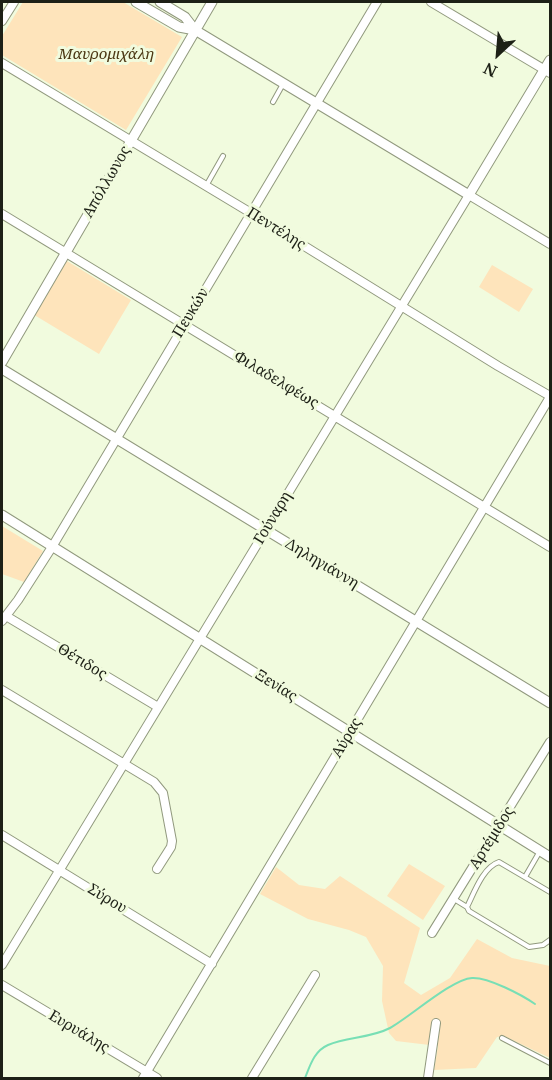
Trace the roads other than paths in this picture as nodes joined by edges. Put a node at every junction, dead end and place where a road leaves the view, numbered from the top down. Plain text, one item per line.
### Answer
1 (14, 2) edge
2 (136, 2) edge
3 (160, 2) edge
4 (212, 2) edge
5 (377, 2) edge
6 (431, 2) edge
7 (2, 21) edge
8 (195, 30) junction
9 (550, 60) edge
10 (2, 63) edge
11 (548, 71) edge
12 (283, 83) junction
13 (273, 102) dead end
14 (317, 104) junction
15 (130, 142) junction
16 (224, 156) dead end
17 (205, 186) junction
18 (469, 195) junction
19 (251, 213) junction
20 (2, 214) edge
21 (550, 244) edge
22 (65, 252) junction
23 (401, 306) junction
24 (184, 325) junction
25 (2, 362) edge
26 (2, 369) edge
27 (550, 397) edge
28 (335, 416) junction
29 (116, 439) junction
30 (485, 507) junction
31 (2, 515) edge
32 (266, 530) junction
33 (52, 546) junction
34 (550, 547) edge
35 (4, 619) edge
36 (416, 622) junction
37 (200, 639) junction
38 (2, 690) edge
39 (550, 703) edge
40 (158, 707) junction
41 (350, 732) junction
42 (550, 742) edge
43 (124, 763) junction
44 (500, 825) junction
45 (2, 835) edge
46 (540, 850) junction
47 (550, 857) edge
48 (157, 869) dead end
49 (59, 871) junction
50 (525, 877) junction
51 (550, 892) edge
52 (453, 899) junction
53 (467, 907) junction
54 (432, 933) dead end
55 (550, 940) edge
56 (212, 964) junction
57 (2, 965) edge
58 (315, 975) dead end
59 (2, 985) edge
60 (436, 1023) dead end
61 (502, 1038) dead end
62 (550, 1063) edge
63 (145, 1075) edge
64 (157, 1078) edge
65 (252, 1078) edge
66 (428, 1078) edge

1 - 7 street
2 - 8 street
3 - 8 street
4 - 8 street, Απόλλωνος
5 - 14 street, Πευκών
6 - 11 street
8 - 12 street
8 - 15 street, Απόλλωνος
9 - 11 street, Γούναρη
10 - 15 street, Πεντέλης
11 - 18 street, Γούναρη
12 - 13 lane
12 - 14 street
14 - 18 street
14 - 19 street, Πευκών
15 - 17 street, Πεντέλης
15 - 22 street, Απόλλωνος
16 - 17 lane
17 - 19 street, Πεντέλης
18 - 21 street
18 - 23 street, Γούναρη
19 - 23 street, Πεντέλης
19 - 24 street, Πευκών
20 - 22 street, Φιλαδελφέως
22 - 24 street, Φιλαδελφέως
22 - 25 street, Απόλλωνος
23 - 27 street, Πεντέλης
23 - 28 street, Γούναρη
24 - 28 street, Φιλαδελφέως
24 - 29 street, Πευκών
26 - 29 street, Δηληγιάννη
27 - 30 street, Αύρας
28 - 30 street, Φιλαδελφέως
28 - 32 street, Γούναρη
29 - 32 street, Δηληγιάννη
29 - 33 street, Πευκών
30 - 34 street, Φιλαδελφέως
30 - 36 street, Αύρας
31 - 33 street, Ξενίας
32 - 36 street, Δηληγιάννη
32 - 37 street, Γούναρη
33 - 35 street, Πευκών
33 - 37 street, Ξενίας
35 - 40 street, Θέτιδος
36 - 39 street, Δηληγιάννη
36 - 41 street, Αύρας
37 - 40 street, Γούναρη
37 - 41 street, Ξενίας
38 - 43 street
40 - 43 street, Γούναρη
41 - 44 street, Ξενίας
41 - 56 street, Αύρας
42 - 44 street, Αρτέμιδος
43 - 48 street
43 - 49 street, Γούναρη
44 - 46 street, Ξενίας
44 - 52 street, Αρτέμιδος
45 - 49 street, Σύρου
46 - 47 street, Ξενίας
46 - 50 lane
49 - 56 street, Σύρου
49 - 57 street, Γούναρη
50 - 51 lane
50 - 53 lane
52 - 53 lane
52 - 54 street, Αρτέμιδος
53 - 55 lane
56 - 63 street, Αύρας
58 - 65 street
59 - 63 street, Ευρυάλης
60 - 66 street
61 - 62 lane
63 - 64 street, Ευρυάλης

